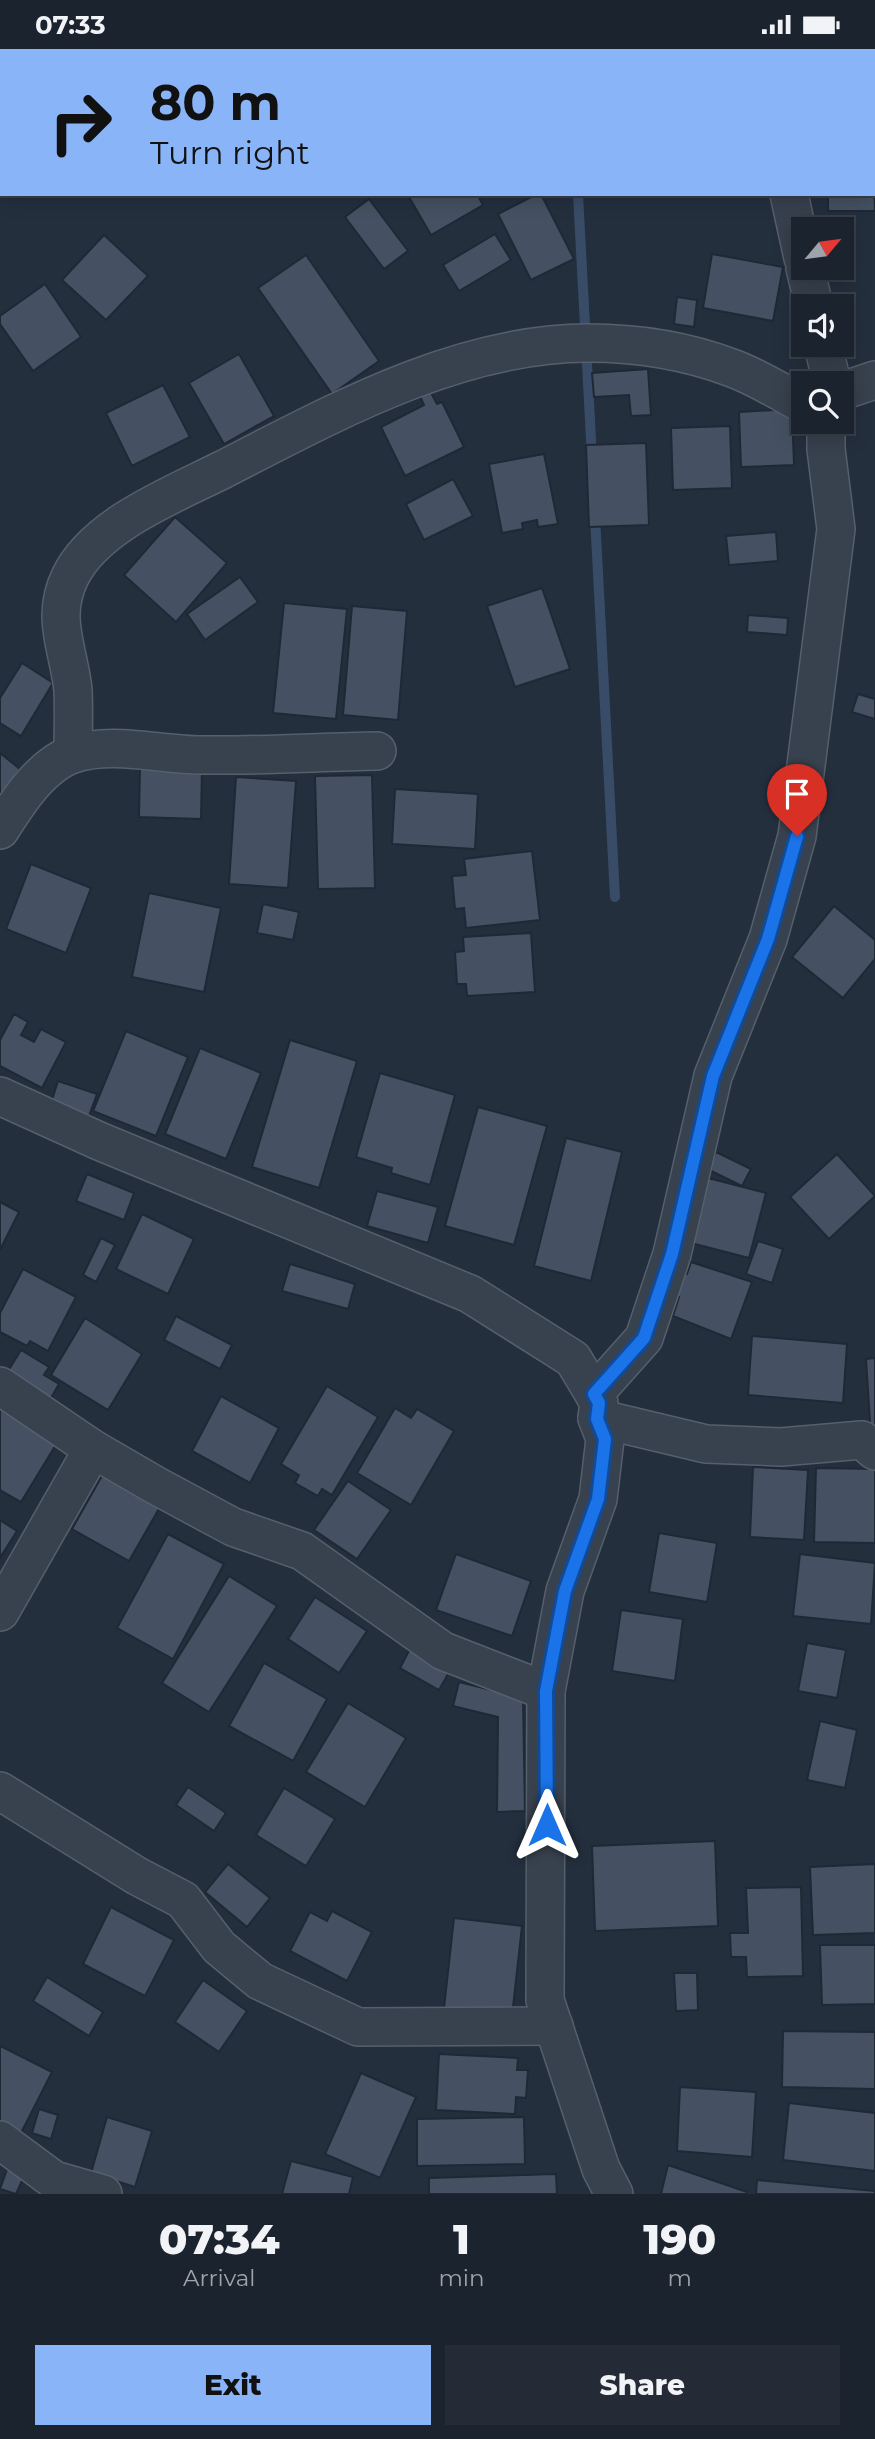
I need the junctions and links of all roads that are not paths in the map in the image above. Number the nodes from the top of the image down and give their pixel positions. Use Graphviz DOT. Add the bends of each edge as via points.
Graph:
graph roads {
  1 [pos="789,196"];
  2 [pos="794,217"];
  3 [pos="875,380"];
  4 [pos="854,387"];
  5 [pos="791,398"];
  6 [pos="826,434"];
  7 [pos="377,751"];
  8 [pos="73,754"];
  9 [pos="0,830"];
  10 [pos="0,1096"];
  11 [pos="0,1386"];
  12 [pos="596,1406"];
  13 [pos="93,1449"];
  14 [pos="875,1451"];
  15 [pos="0,1612"];
  16 [pos="546,1691"];
  17 [pos="0,1791"];
  18 [pos="554,2026"];
  19 [pos="0,2140"];
  20 [pos="103,2194"];
  21 [pos="614,2194"];
  1 -- 2 [label="street"];
  3 -- 4 [label="street"];
  5 -- 8 [label="street" via="733,368 644,345 586,342 516,349 359,400 146,508 83,552 68,580 59,622 73,688"];
  6 -- 12 [label="street" via="836,529 797,836 768,939 713,1076 672,1254 644,1338"];
  7 -- 8 [label="street" via="200,755 111,750"];
  8 -- 9 [label="street" via="50,767"];
  10 -- 12 [label="street" via="99,1142 470,1294 573,1359"];
  11 -- 13 [label="street"];
  12 -- 14 [label="street" via="706,1444 781,1447 862,1440"];
  12 -- 16 [label="street" via="605,1439 598,1499 565,1591"];
  13 -- 15 [label="street"];
  13 -- 16 [label="street" via="233,1527 302,1551 443,1651"];
  16 -- 18 [label="street" via="545,2000"];
  17 -- 18 [label="street" via="183,1900 219,1947 252,1976 358,2027"];
  18 -- 21 [label="street" via="601,2169"];
  19 -- 20 [label="street" via="54,2180"];
}
